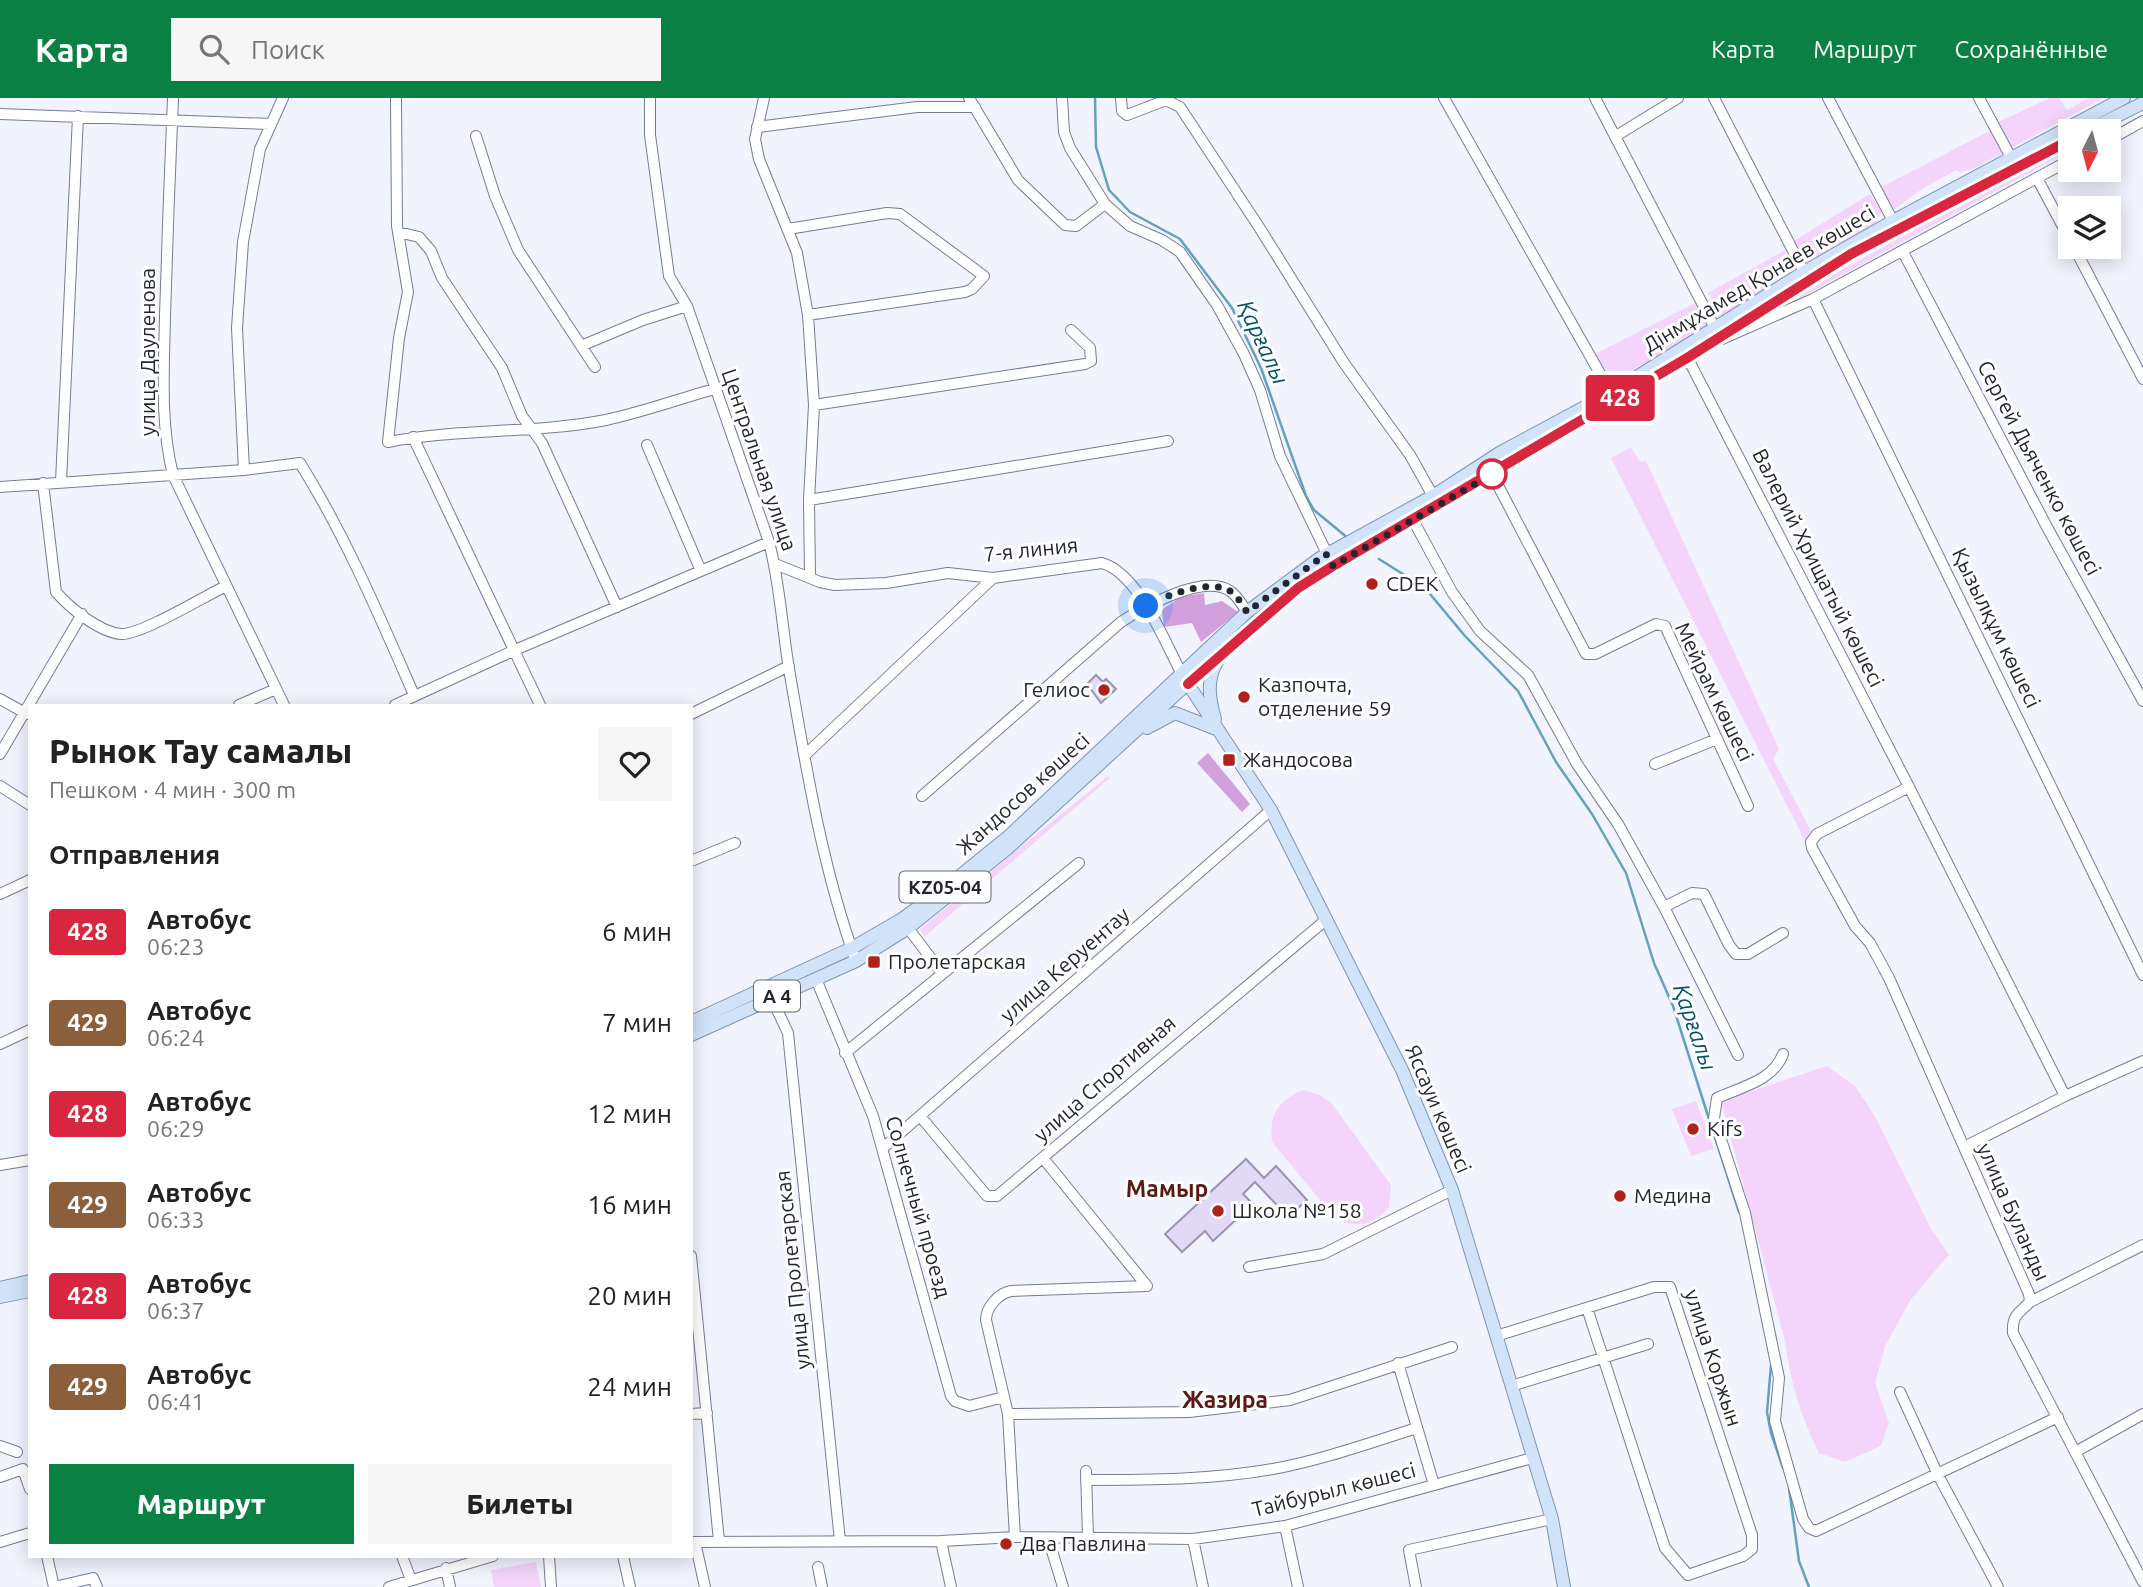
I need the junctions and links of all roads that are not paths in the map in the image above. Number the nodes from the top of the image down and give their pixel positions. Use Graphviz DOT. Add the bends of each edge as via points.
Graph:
graph roads {
  1 [pos="173,98"];
  2 [pos="283,98"];
  3 [pos="396,98"];
  4 [pos="650,98"];
  5 [pos="764,98"];
  6 [pos="1062,98"];
  7 [pos="1121,98"];
  8 [pos="1444,98"];
  9 [pos="1595,98"];
  10 [pos="1678,98"];
  11 [pos="1714,98"];
  12 [pos="1828,98"];
  13 [pos="1979,98"];
  14 [pos="2124,98"];
  15 [pos="972,102"];
  16 [pos="2143,103"];
  17 [pos="0,114"];
  18 [pos="78,116"];
  19 [pos="2111,119"];
  20 [pos="172,120"];
  21 [pos="2143,121"];
  22 [pos="271,124"];
  23 [pos="757,127"];
  24 [pos="2121,133"];
  25 [pos="476,136"];
  26 [pos="1616,136"];
  27 [pos="2058,145"];
  28 [pos="2015,163"];
  29 [pos="2058,167"];
  30 [pos="2037,178"];
  31 [pos="1105,204"];
  32 [pos="2058,217"];
  33 [pos="1893,221"];
  34 [pos="788,229"];
  35 [pos="398,232"];
  36 [pos="1903,251"];
  37 [pos="2080,259"];
  38 [pos="1804,272"];
  39 [pos="1813,299"];
  40 [pos="687,306"];
  41 [pos="808,315"];
  42 [pos="1715,328"];
  43 [pos="1071,330"];
  44 [pos="581,346"];
  45 [pos="1704,347"];
  46 [pos="1690,362"];
  47 [pos="595,367"];
  48 [pos="2143,379"];
  49 [pos="715,389"];
  50 [pos="1611,393"];
  51 [pos="814,405"];
  52 [pos="531,429"];
  53 [pos="413,437"];
  54 [pos="1168,441"];
  55 [pos="647,445"];
  56 [pos="244,470"];
  57 [pos="1492,474"];
  58 [pos="173,475"];
  59 [pos="61,482"];
  60 [pos="43,483"];
  61 [pos="0,487"];
  62 [pos="1433,496"];
  63 [pos="809,500"];
  64 [pos="1413,520"];
  65 [pos="769,542"];
  66 [pos="1346,550"];
  67 [pos="1330,560"];
  68 [pos="775,564"];
  69 [pos="701,571"];
  70 [pos="810,577"];
  71 [pos="993,578"];
  72 [pos="226,586"];
  73 [pos="1146,606"];
  74 [pos="617,607"];
  75 [pos="1247,612"];
  76 [pos="82,614"];
  77 [pos="1236,639"];
  78 [pos="515,650"];
  79 [pos="789,666"];
  80 [pos="1185,679"];
  81 [pos="276,689"];
  82 [pos="414,695"];
  83 [pos="0,699"];
  84 [pos="2143,701"];
  85 [pos="32,704"];
  86 [pos="241,704"];
  87 [pos="284,704"];
  88 [pos="397,704"];
  89 [pos="540,704"];
  90 [pos="693,713"];
  91 [pos="27,714"];
  92 [pos="1218,730"];
  93 [pos="1128,739"];
  94 [pos="1717,739"];
  95 [pos="0,754"];
  96 [pos="805,755"];
  97 [pos="1655,764"];
  98 [pos="0,786"];
  99 [pos="1909,787"];
  100 [pos="922,796"];
  101 [pos="28,803"];
  102 [pos="1748,806"];
  103 [pos="1272,810"];
  104 [pos="735,843"];
  105 [pos="693,861"];
  106 [pos="1079,863"];
  107 [pos="28,881"];
  108 [pos="0,894"];
  109 [pos="1664,907"];
  110 [pos="1327,919"];
  111 [pos="908,928"];
  112 [pos="1783,933"];
  113 [pos="854,955"];
  114 [pos="942,973"];
  115 [pos="2143,975"];
  116 [pos="816,979"];
  117 [pos="772,999"];
  118 [pos="693,1026"];
  119 [pos="28,1031"];
  120 [pos="0,1044"];
  121 [pos="845,1053"];
  122 [pos="1783,1054"];
  123 [pos="1738,1055"];
  124 [pos="2143,1061"];
  125 [pos="2064,1096"];
  126 [pos="920,1116"];
  127 [pos="1964,1147"];
  128 [pos="883,1148"];
  129 [pos="1043,1158"];
  130 [pos="28,1160"];
  131 [pos="0,1165"];
  132 [pos="1452,1190"];
  133 [pos="2143,1245"];
  134 [pos="1249,1267"];
  135 [pos="693,1277"];
  136 [pos="28,1281"];
  137 [pos="0,1287"];
  138 [pos="28,1291"];
  139 [pos="0,1297"];
  140 [pos="2029,1302"];
  141 [pos="1587,1308"];
  142 [pos="1496,1336"];
  143 [pos="1648,1344"];
  144 [pos="1452,1347"];
  145 [pos="1604,1357"];
  146 [pos="1398,1363"];
  147 [pos="1511,1386"];
  148 [pos="1899,1392"];
  149 [pos="1004,1397"];
  150 [pos="706,1413"];
  151 [pos="693,1414"];
  152 [pos="1008,1414"];
  153 [pos="2143,1414"];
  154 [pos="2058,1417"];
  155 [pos="1417,1428"];
  156 [pos="0,1447"];
  157 [pos="2077,1451"];
  158 [pos="17,1452"];
  159 [pos="1532,1458"];
  160 [pos="1938,1475"];
  161 [pos="0,1476"];
  162 [pos="28,1483"];
  163 [pos="1434,1485"];
  164 [pos="1552,1519"];
  165 [pos="1284,1526"];
  166 [pos="28,1534"];
  167 [pos="1015,1537"];
  168 [pos="1048,1538"];
  169 [pos="1088,1538"];
  170 [pos="1193,1539"];
  171 [pos="0,1541"];
  172 [pos="719,1541"];
  173 [pos="840,1541"];
  174 [pos="941,1541"];
  175 [pos="693,1542"];
  176 [pos="47,1558"];
  177 [pos="403,1558"];
  178 [pos="485,1558"];
  179 [pos="549,1558"];
  180 [pos="622,1558"];
  181 [pos="818,1567"];
  182 [pos="446,1568"];
  183 [pos="1688,1575"];
  184 [pos="411,1580"];
  185 [pos="2143,1582"];
  186 [pos="1993,1586"];
  187 [pos="97,1587"];
  188 [pos="389,1587"];
  189 [pos="450,1587"];
  190 [pos="551,1587"];
  191 [pos="629,1587"];
  192 [pos="705,1587"];
  193 [pos="822,1587"];
  194 [pos="951,1587"];
  195 [pos="1063,1587"];
  196 [pos="1203,1587"];
  197 [pos="1298,1587"];
  198 [pos="1416,1587"];
  199 [pos="1564,1587"];
  200 [pos="1692,1587"];
  1 -- 20 [label="street, улица Дауленова"];
  2 -- 22 [label="street"];
  3 -- 35 [label="street"];
  4 -- 40 [label="street, Центральная улица" via="650,135 669,276"];
  5 -- 23 [label="street"];
  6 -- 31 [label="street" via="1070,148"];
  7 -- 62 [label="street" via="1127,115 1166,100 1180,107"];
  8 -- 50 [label="street"];
  9 -- 26 [label="street"];
  10 -- 26 [label="street"];
  11 -- 38 [label="street"];
  12 -- 33 [label="street"];
  13 -- 28 [label="street"];
  14 -- 28 [label="main road, Дінмұхамед Қонаев көшесі / KZ05-04"];
  15 -- 23 [label="street"];
  15 -- 31 [label="street" via="1018,180 1065,225 1076,226"];
  16 -- 19 [label="main road"];
  17 -- 18 [label="street"];
  18 -- 20 [label="street"];
  18 -- 59 [label="street"];
  20 -- 22 [label="street"];
  20 -- 58 [label="street, улица Дауленова" via="164,416"];
  21 -- 24 [label="street"];
  22 -- 56 [label="street" via="260,149 243,242 237,328"];
  23 -- 34 [label="street" via="758,159"];
  25 -- 44 [label="street" via="518,250"];
  26 -- 42 [label="street"];
  27 -- 28 [label="main road, Дінмұхамед Қонаев көшесі / KZ05-04"];
  28 -- 33 [label="main road, Дінмұхамед Қонаев көшесі / KZ05-04"];
  28 -- 45 [label="main road, Дінмұхамед Қонаев көшесі / KZ05-04" via="1851,254"];
  29 -- 30 [label="street"];
  30 -- 32 [label="street"];
  30 -- 36 [label="street"];
  31 -- 67 [label="street" via="1130,226 1180,252 1217,305 1244,354 1280,456"];
  33 -- 38 [label="main road, Дінмұхамед Қонаев көшесі / KZ05-04"];
  34 -- 41 [label="street"];
  34 -- 41 [label="street" via="900,214 984,275 965,292"];
  35 -- 52 [label="street" via="419,237 431,251 443,278 502,368"];
  35 -- 53 [label="street" via="408,292 388,442"];
  36 -- 39 [label="street"];
  36 -- 84 [label="street, Сергей Дьяченко көшесі"];
  37 -- 48 [label="street"];
  38 -- 42 [label="main road, Дінмұхамед Қонаев көшесі / KZ05-04"];
  39 -- 45 [label="street"];
  39 -- 115 [label="street, Қызылқұм көшесі"];
  40 -- 44 [label="street"];
  40 -- 49 [label="street, Центральная улица"];
  41 -- 51 [label="street"];
  42 -- 50 [label="main road, Дінмұхамед Қонаев көшесі / KZ05-04"];
  43 -- 51 [label="street" via="1090,348 1091,360 1085,365"];
  44 -- 47 [label="street"];
  45 -- 46 [label="main road, Дінмұхамед Қонаев көшесі / KZ05-04"];
  46 -- 57 [label="main road, Дінмұхамед Қонаев көшесі / KZ05-04"];
  46 -- 99 [label="street, Валерий Хрищатый көшесі"];
  49 -- 52 [label="street" via="607,419"];
  49 -- 65 [label="street, Центральная улица"];
  50 -- 62 [label="main road, Дінмұхамед Қонаев көшесі / KZ05-04" via="1500,452"];
  51 -- 63 [label="street"];
  52 -- 53 [label="street"];
  52 -- 74 [label="street" via="542,443"];
  53 -- 78 [label="street"];
  54 -- 63 [label="street"];
  55 -- 69 [label="street"];
  56 -- 58 [label="street"];
  56 -- 82 [label="street" via="300,463 360,569"];
  57 -- 64 [label="main road, Дінмұхамед Қонаев көшесі / KZ05-04"];
  57 -- 94 [label="street, Мейрам көшесі" via="1586,654 1595,654 1656,624 1665,626"];
  58 -- 59 [label="street"];
  58 -- 72 [label="street, улица Дауленова"];
  59 -- 60 [label="street"];
  60 -- 61 [label="street"];
  60 -- 76 [label="street" via="53,583 61,598"];
  62 -- 66 [label="main road, Дінмұхамед Қонаев көшесі / KZ05-04" via="1356,537"];
  63 -- 70 [label="street"];
  64 -- 66 [label="main road, Дінмұхамед Қонаев көшесі / KZ05-04" via="1367,545"];
  64 -- 109 [label="street" via="1452,592 1480,631 1528,676"];
  65 -- 68 [label="street, Центральная улица"];
  65 -- 69 [label="street"];
  66 -- 67 [label="main road, Дінмұхамед Қонаев көшесі / KZ05-04"];
  67 -- 75 [label="main road, Дінмұхамед Қонаев көшесі / KZ05-04"];
  67 -- 77 [label="main road, Дінмұхамед Қонаев көшесі / KZ05-04"];
  68 -- 70 [label="street, 7-я линия"];
  68 -- 79 [label="street, Центральная улица"];
  69 -- 74 [label="street"];
  70 -- 71 [label="street, 7-я линия" via="835,585 948,573"];
  71 -- 73 [label="street, 7-я линия" via="1102,563 1115,566"];
  71 -- 96 [label="street"];
  72 -- 76 [label="street" via="138,631 121,634"];
  72 -- 81 [label="street, улица Дауленова"];
  73 -- 75 [label="street" via="1185,590 1216,587 1228,589"];
  73 -- 80 [label="street, 7-я линия"];
  73 -- 100 [label="street" via="1121,622"];
  74 -- 78 [label="street"];
  75 -- 80 [label="main road, Дінмұхамед Қонаев көшесі / KZ05-04"];
  76 -- 85 [label="street"];
  77 -- 80 [label="main road, Дінмұхамед Қонаев көшесі / KZ05-04"];
  77 -- 92 [label="main road" via="1211,669 1210,702"];
  78 -- 82 [label="street"];
  78 -- 89 [label="street"];
  79 -- 90 [label="street"];
  79 -- 96 [label="street, Центральная улица"];
  80 -- 92 [label="main road, Яссауи көшесі"];
  80 -- 93 [label="main road, KZ05-04" via="1172,698"];
  80 -- 113 [label="main road, Жандосов көшесі / KZ05-04" via="1008,836"];
  81 -- 86 [label="street"];
  81 -- 87 [label="street, улица Дауленова"];
  82 -- 88 [label="street"];
  83 -- 91 [label="street"];
  91 -- 95 [label="street"];
  92 -- 93 [label="main road" via="1175,712"];
  92 -- 103 [label="main road, Яссауи көшесі"];
  93 -- 111 [label="main road, Жандосов көшесі / KZ05-04" via="1008,848"];
  94 -- 97 [label="street"];
  94 -- 102 [label="street, Мейрам көшесі"];
  96 -- 113 [label="street, Центральная улица" via="831,880"];
  98 -- 101 [label="street"];
  99 -- 125 [label="street, Валерий Хрищатый көшесі"];
  99 -- 127 [label="street, улица Буланды" via="1811,842 1855,926 1880,961"];
  103 -- 110 [label="main road, Яссауи көшесі"];
  103 -- 126 [label="street, улица Керуентау"];
  104 -- 105 [label="street"];
  106 -- 114 [label="street"];
  107 -- 108 [label="street"];
  109 -- 112 [label="street" via="1692,893 1704,894 1736,954 1748,954"];
  109 -- 123 [label="street"];
  110 -- 129 [label="street, улица Спортивная"];
  110 -- 132 [label="main road, Яссауи көшесі" via="1402,1070"];
  111 -- 113 [label="main road, Жандосов көшесі / А 4"];
  111 -- 114 [label="street"];
  113 -- 116 [label="main road, Жандосов көшесі / А 4"];
  113 -- 118 [label="main road, Жандосов көшесі / KZ05-04"];
  114 -- 121 [label="street"];
  116 -- 117 [label="main road, Жандосов көшесі / А 4"];
  116 -- 121 [label="street, Солнечный проезд"];
  117 -- 118 [label="main road, Жандосов көшесі / А 4"];
  117 -- 173 [label="street, улица Пролетарская" via="788,1033"];
  119 -- 120 [label="street"];
  121 -- 128 [label="street, Солнечный проезд"];
  122 -- 160 [label="street" via="1770,1075 1717,1098 1714,1118 1745,1213 1779,1378 1775,1421 1803,1520 1816,1531"];
  124 -- 125 [label="street"];
  125 -- 127 [label="street"];
  126 -- 128 [label="street, улица Керуентау"];
  126 -- 129 [label="street, улица Спортивная" via="992,1198"];
  127 -- 140 [label="street, улица Буланды"];
  128 -- 149 [label="street, Солнечный проезд" via="951,1396 969,1406"];
  129 -- 149 [label="street" via="1147,1286 1011,1291 1000,1296 986,1315"];
  130 -- 131 [label="street"];
  132 -- 134 [label="street" via="1323,1255"];
  132 -- 142 [label="main road, Яссауи көшесі"];
  133 -- 140 [label="street"];
  135 -- 150 [label="street"];
  136 -- 137 [label="main road"];
  138 -- 139 [label="main road"];
  140 -- 154 [label="street, улица Буланды" via="2012,1321 2013,1333"];
  141 -- 142 [label="street, улица Коржын"];
  141 -- 145 [label="street"];
  141 -- 183 [label="street, улица Коржын" via="1654,1287 1670,1287 1752,1535 1752,1549 1743,1556"];
  142 -- 147 [label="main road, Яссауи көшесі"];
  143 -- 145 [label="street"];
  144 -- 146 [label="street"];
  145 -- 147 [label="street"];
  145 -- 183 [label="street" via="1665,1548"];
  146 -- 152 [label="street" via="1290,1400 1189,1412"];
  146 -- 155 [label="street"];
  147 -- 159 [label="main road, Яссауи көшесі"];
  148 -- 160 [label="street"];
  149 -- 152 [label="street"];
  150 -- 151 [label="street"];
  150 -- 172 [label="street"];
  152 -- 167 [label="street"];
  153 -- 157 [label="street"];
  154 -- 157 [label="street, улица Буланды"];
  154 -- 160 [label="street"];
  155 -- 163 [label="street"];
  155 -- 169 [label="street" via="1254,1472 1193,1479 1086,1476"];
  156 -- 158 [label="street"];
  157 -- 185 [label="street, улица Буланды"];
  159 -- 163 [label="street, Тайбурыл көшесі"];
  159 -- 164 [label="main road, Яссауи көшесі"];
  160 -- 186 [label="street"];
  161 -- 162 [label="street" via="23,1469"];
  163 -- 165 [label="street, Тайбурыл көшесі"];
  164 -- 198 [label="street" via="1409,1550"];
  164 -- 199 [label="main road, Яссауи көшесі"];
  165 -- 170 [label="street, Тайбурыл көшесі"];
  165 -- 197 [label="street"];
  166 -- 171 [label="street"];
  167 -- 168 [label="street, Тайбурыл көшесі"];
  167 -- 174 [label="street, Тайбурыл көшесі"];
  168 -- 169 [label="street, Тайбурыл көшесі"];
  168 -- 195 [label="street"];
  169 -- 170 [label="street, Тайбурыл көшесі"];
  170 -- 196 [label="street"];
  172 -- 173 [label="street, Тайбурыл көшесі"];
  172 -- 175 [label="street, Тайбурыл көшесі"];
  173 -- 174 [label="street, Тайбурыл көшесі"];
  174 -- 194 [label="street"];
  175 -- 192 [label="street"];
  176 -- 187 [label="street" via="54,1587 93,1578"];
  177 -- 184 [label="street"];
  178 -- 182 [label="street"];
  179 -- 190 [label="street"];
  180 -- 191 [label="street"];
  181 -- 193 [label="street"];
  182 -- 184 [label="street"];
  182 -- 189 [label="street"];
  183 -- 200 [label="street"];
  184 -- 188 [label="street"];
}
